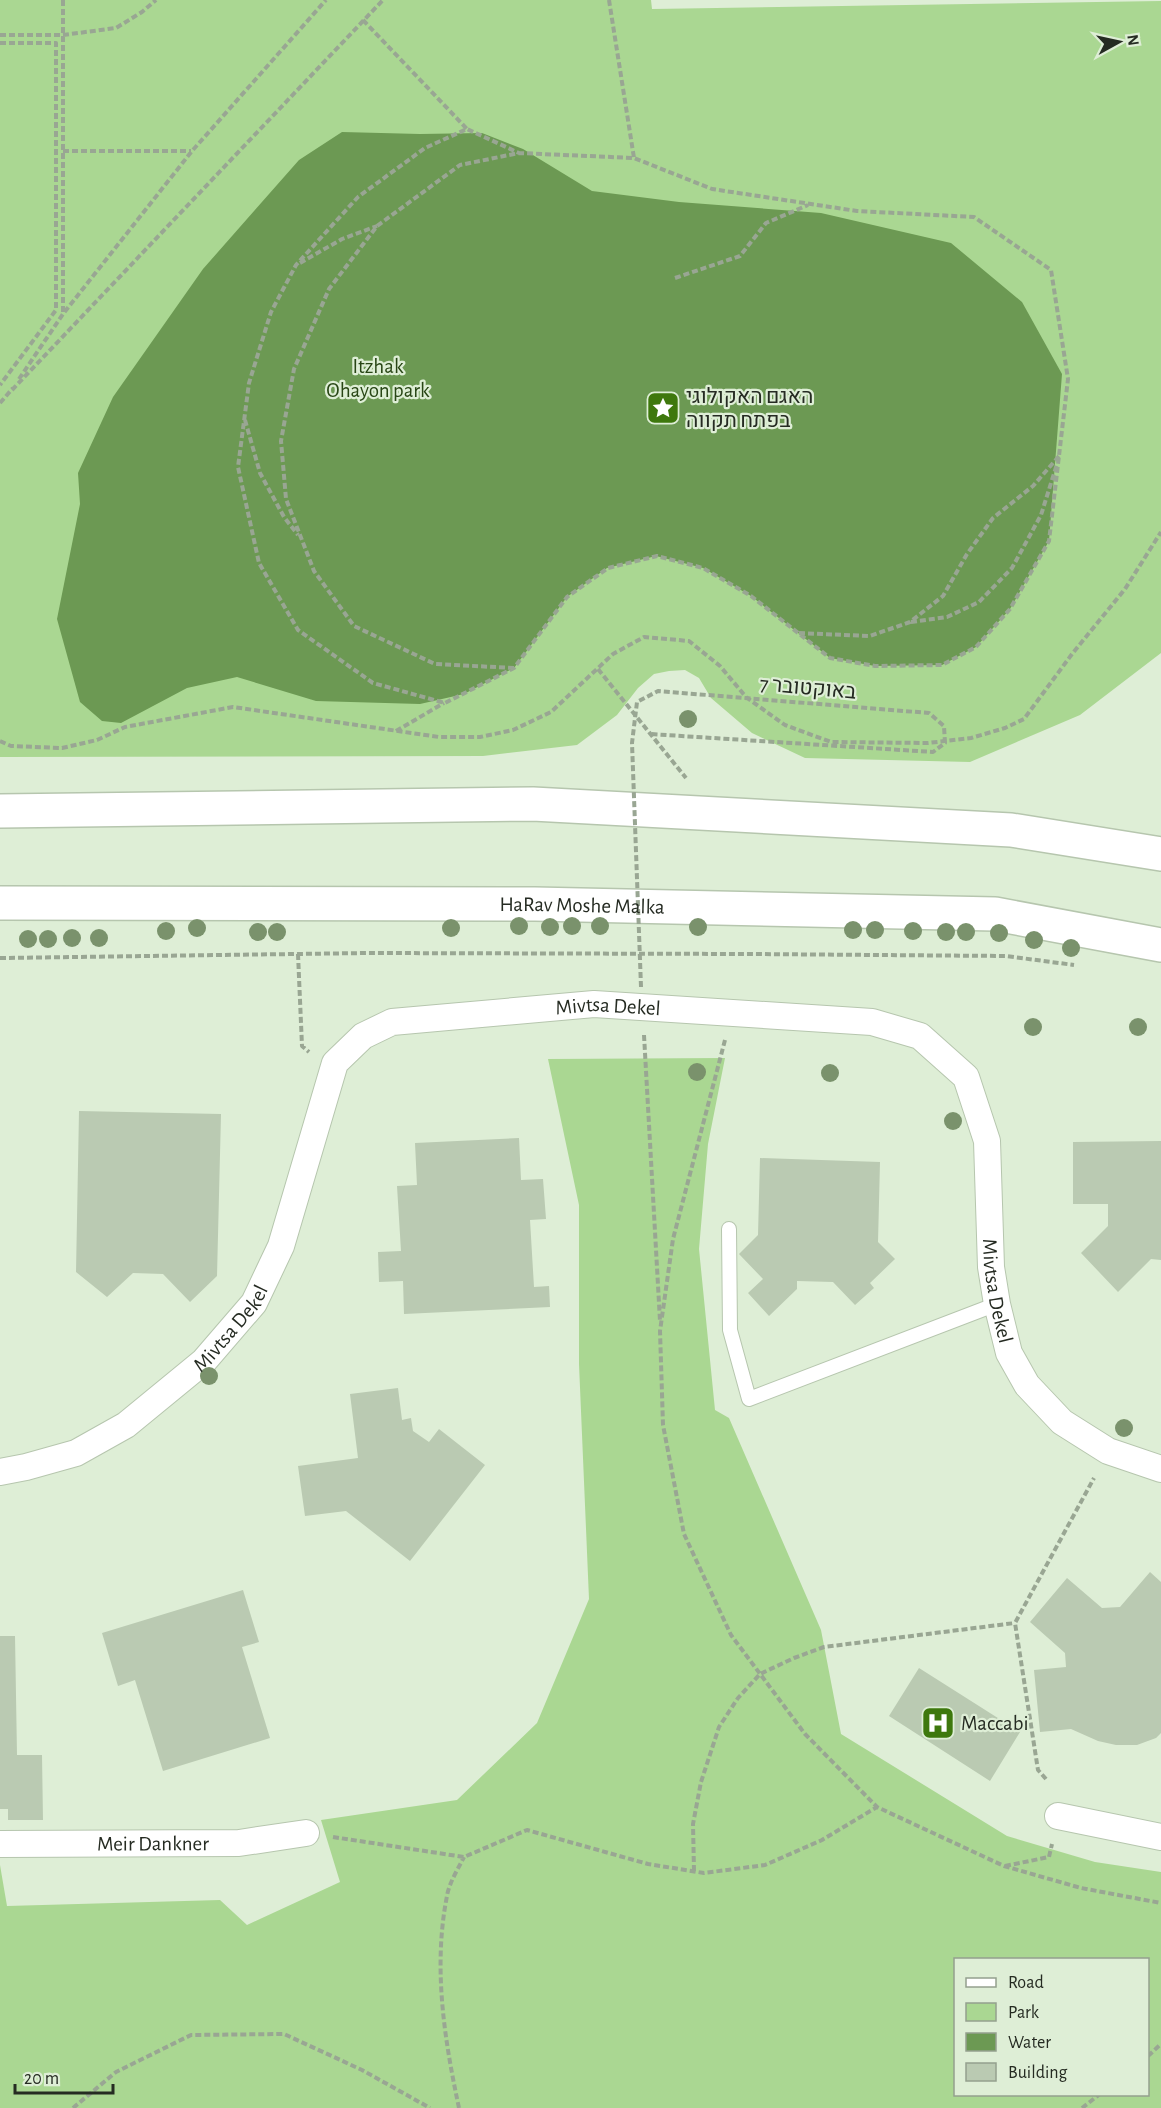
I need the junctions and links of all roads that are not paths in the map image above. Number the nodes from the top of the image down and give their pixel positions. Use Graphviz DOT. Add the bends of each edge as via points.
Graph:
graph roads {
  1 [pos="0,811"];
  2 [pos="1161,854"];
  3 [pos="0,903"];
  4 [pos="1161,945"];
  5 [pos="729,1229"];
  6 [pos="997,1305"];
  7 [pos="1161,1469"];
  8 [pos="0,1472"];
  9 [pos="1058,1816"];
  10 [pos="306,1833"];
  11 [pos="1161,1837"];
  12 [pos="0,1844"];
  1 -- 2 [label="street" via="534,804 1011,830"];
  3 -- 4 [label="street, HaRav Moshe Malka" via="524,903 995,914"];
  5 -- 6 [label="lane" via="730,1330 749,1399"];
  6 -- 7 [label="street, Mivtsa Dekel" via="1009,1353 1027,1385 1062,1422 1108,1451"];
  6 -- 8 [label="street, Mivtsa Dekel" via="991,1267 987,1141 966,1077 920,1036 872,1023 732,1013 642,997 392,1022 363,1036 335,1063 281,1246 254,1303 204,1361 126,1425 76,1453"];
  9 -- 11 [label="street"];
  10 -- 12 [label="street, Meir Dankner" via="238,1843"];
}
